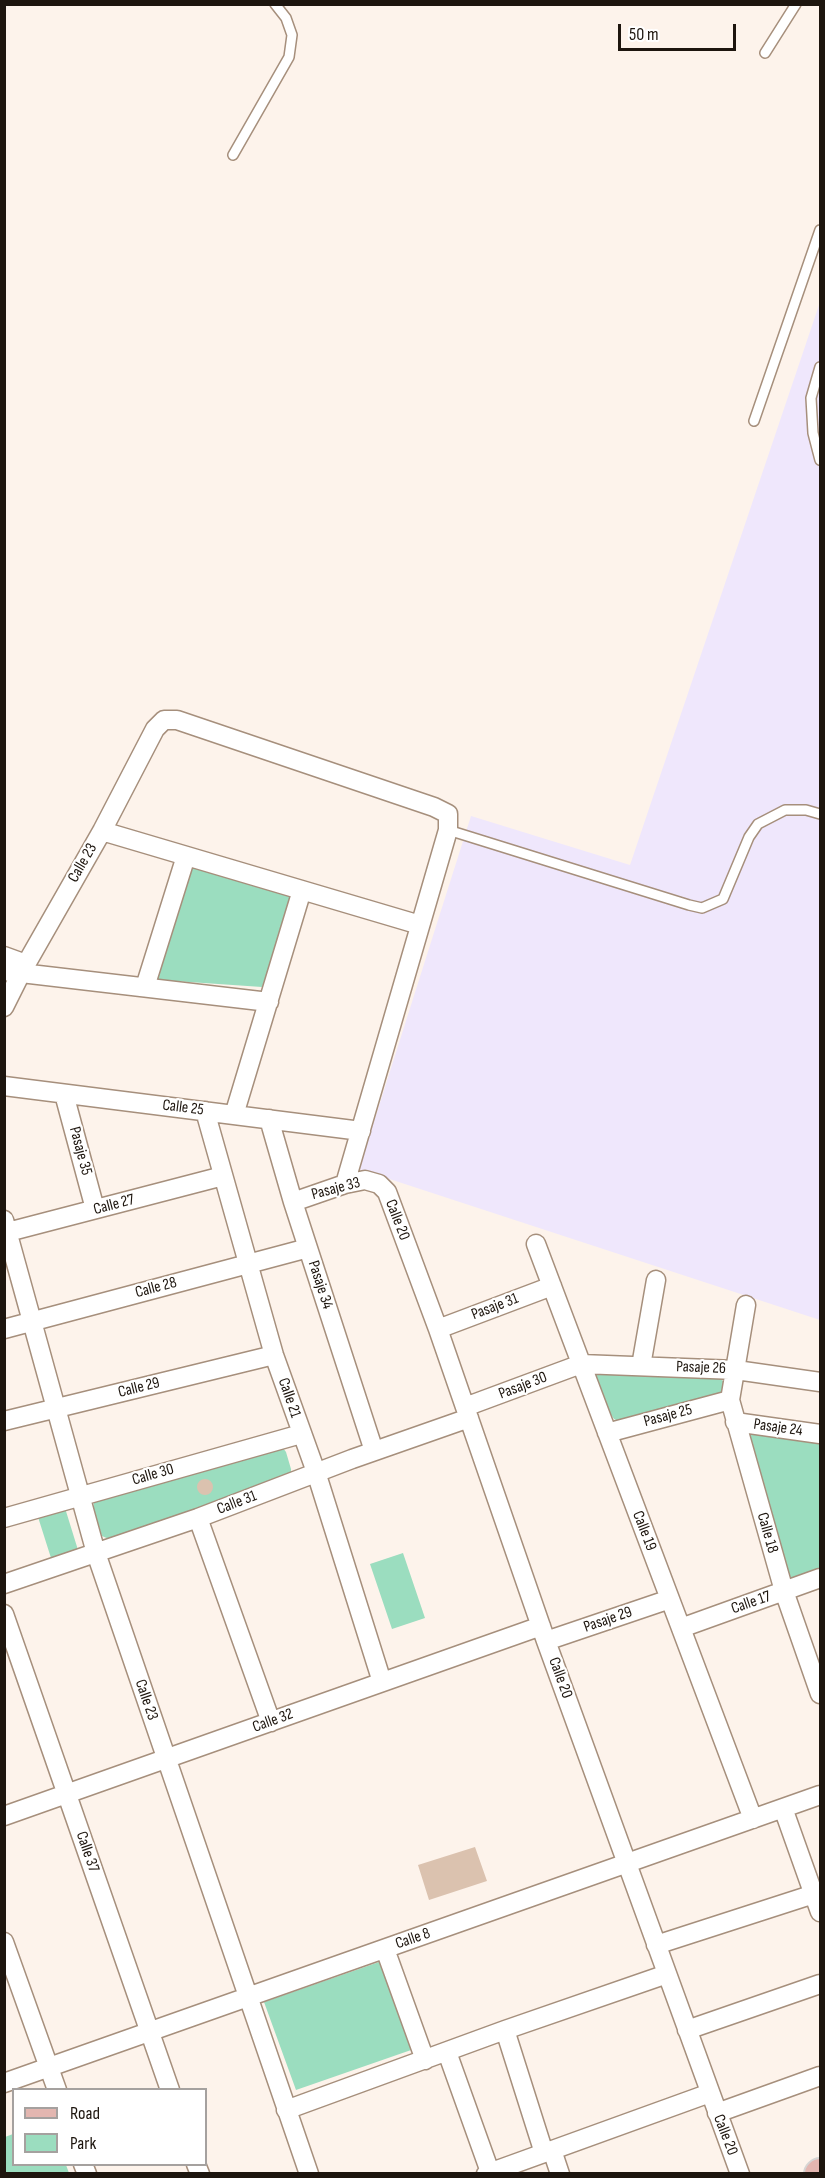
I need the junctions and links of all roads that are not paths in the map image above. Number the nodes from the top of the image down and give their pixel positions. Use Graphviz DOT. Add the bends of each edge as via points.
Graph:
graph roads {
  1 [pos="275,4"];
  2 [pos="796,4"];
  3 [pos="765,53"];
  4 [pos="233,155"];
  5 [pos="820,230"];
  6 [pos="820,367"];
  7 [pos="754,421"];
  8 [pos="820,460"];
  9 [pos="820,814"];
  10 [pos="448,830"];
  11 [pos="102,831"];
  12 [pos="186,855"];
  13 [pos="302,890"];
  14 [pos="420,925"];
  15 [pos="4,957"];
  16 [pos="17,969"];
  17 [pos="144,987"];
  18 [pos="269,1002"];
  19 [pos="4,1007"];
  20 [pos="4,1086"];
  21 [pos="64,1094"];
  22 [pos="205,1111"];
  23 [pos="234,1115"];
  24 [pos="268,1119"];
  25 [pos="361,1131"];
  26 [pos="223,1176"];
  27 [pos="345,1184"];
  28 [pos="379,1184"];
  29 [pos="293,1202"];
  30 [pos="95,1209"];
  31 [pos="6,1228"];
  32 [pos="536,1244"];
  33 [pos="308,1248"];
  34 [pos="248,1264"];
  35 [pos="656,1280"];
  36 [pos="552,1286"];
  37 [pos="746,1305"];
  38 [pos="32,1321"];
  39 [pos="4,1329"];
  40 [pos="438,1329"];
  41 [pos="274,1355"];
  42 [pos="581,1364"];
  43 [pos="641,1366"];
  44 [pos="736,1370"];
  45 [pos="820,1382"];
  46 [pos="730,1400"];
  47 [pos="55,1409"];
  48 [pos="467,1413"];
  49 [pos="4,1422"];
  50 [pos="735,1422"];
  51 [pos="607,1433"];
  52 [pos="301,1434"];
  53 [pos="820,1434"];
  54 [pos="375,1451"];
  55 [pos="316,1472"];
  56 [pos="78,1496"];
  57 [pos="4,1518"];
  58 [pos="198,1518"];
  59 [pos="96,1553"];
  60 [pos="820,1578"];
  61 [pos="4,1584"];
  62 [pos="784,1591"];
  63 [pos="670,1599"];
  64 [pos="4,1614"];
  65 [pos="681,1628"];
  66 [pos="543,1633"];
  67 [pos="382,1682"];
  68 [pos="820,1688"];
  69 [pos="271,1722"];
  70 [pos="166,1759"];
  71 [pos="67,1794"];
  72 [pos="820,1795"];
  73 [pos="783,1808"];
  74 [pos="4,1816"];
  75 [pos="753,1819"];
  76 [pos="627,1863"];
  77 [pos="814,1894"];
  78 [pos="820,1912"];
  79 [pos="4,1942"];
  80 [pos="656,1945"];
  81 [pos="385,1949"];
  82 [pos="667,1974"];
  83 [pos="820,1984"];
  84 [pos="248,1997"];
  85 [pos="505,2030"];
  86 [pos="687,2030"];
  87 [pos="150,2032"];
  88 [pos="447,2052"];
  89 [pos="425,2060"];
  90 [pos="49,2067"];
  91 [pos="820,2076"];
  92 [pos="4,2083"];
  93 [pos="56,2088"];
  94 [pos="169,2088"];
  95 [pos="710,2093"];
  96 [pos="286,2109"];
  97 [pos="717,2113"];
  98 [pos="548,2151"];
  99 [pos="488,2173"];
  100 [pos="309,2174"];
  101 [pos="560,2174"];
  102 [pos="740,2174"];
  1 -- 4 [label="lane" via="292,35 289,57"];
  2 -- 3 [label="lane"];
  5 -- 7 [label="lane"];
  6 -- 8 [label="lane" via="811,398 813,433"];
  9 -- 10 [label="lane" via="785,810 758,824 723,899 702,908"];
  10 -- 11 [label="street, Calle 23" via="448,814 434,807 177,720 164,720 155,729"];
  10 -- 14 [label="street"];
  11 -- 12 [label="street"];
  11 -- 16 [label="street, Calle 23"];
  12 -- 13 [label="street"];
  12 -- 17 [label="street"];
  13 -- 14 [label="street"];
  13 -- 18 [label="street"];
  14 -- 25 [label="street"];
  15 -- 16 [label="street"];
  16 -- 17 [label="street"];
  16 -- 19 [label="street, Calle 23"];
  17 -- 18 [label="street"];
  18 -- 23 [label="street"];
  20 -- 21 [label="street, Calle 25"];
  21 -- 22 [label="street, Calle 25"];
  21 -- 30 [label="street, Pasaje 35"];
  22 -- 23 [label="street, Calle 25"];
  22 -- 26 [label="street, Calle 21"];
  23 -- 24 [label="street, Calle 25"];
  24 -- 25 [label="street, Calle 25"];
  24 -- 29 [label="street, Pasaje 34"];
  25 -- 27 [label="street"];
  26 -- 30 [label="street, Calle 27"];
  26 -- 34 [label="street, Calle 21"];
  27 -- 28 [label="street, Pasaje 33" via="365,1180"];
  27 -- 29 [label="street, Pasaje 33"];
  28 -- 40 [label="street, Calle 20" via="387,1192"];
  29 -- 33 [label="street, Pasaje 34"];
  30 -- 31 [label="street, Calle 27"];
  31 -- 38 [label="street, Calle 23"];
  32 -- 36 [label="street, Calle 19"];
  33 -- 34 [label="street, Calle 28"];
  33 -- 54 [label="street, Pasaje 34"];
  34 -- 38 [label="street, Calle 28"];
  34 -- 41 [label="street, Calle 21"];
  35 -- 43 [label="street"];
  36 -- 40 [label="street, Pasaje 31"];
  36 -- 42 [label="street, Calle 19"];
  37 -- 44 [label="street, Calle 18"];
  38 -- 39 [label="street, Calle 28"];
  38 -- 47 [label="street, Calle 23"];
  40 -- 48 [label="street, Calle 20"];
  41 -- 47 [label="street, Calle 29"];
  41 -- 52 [label="street, Calle 21"];
  42 -- 43 [label="street, Pasaje 26"];
  42 -- 48 [label="street, Pasaje 30"];
  42 -- 51 [label="street, Calle 19"];
  43 -- 44 [label="street, Pasaje 26"];
  44 -- 45 [label="street, Pasaje 26"];
  44 -- 46 [label="street, Calle 18"];
  46 -- 50 [label="street, Calle 18"];
  46 -- 51 [label="street, Pasaje 25"];
  47 -- 49 [label="street, Calle 29"];
  47 -- 56 [label="street, Calle 23"];
  48 -- 54 [label="street, Calle 31"];
  48 -- 66 [label="street, Calle 20"];
  50 -- 53 [label="street, Pasaje 24"];
  50 -- 62 [label="street, Calle 18"];
  51 -- 63 [label="street, Calle 19"];
  52 -- 55 [label="street, Calle 21"];
  52 -- 56 [label="street, Calle 30"];
  54 -- 55 [label="street, Calle 31"];
  55 -- 58 [label="street, Calle 31"];
  55 -- 67 [label="street, Calle 21"];
  56 -- 57 [label="street, Calle 30"];
  56 -- 59 [label="street, Calle 23"];
  58 -- 59 [label="street, Calle 31"];
  58 -- 69 [label="street"];
  59 -- 61 [label="street, Calle 31"];
  59 -- 70 [label="street, Calle 23"];
  60 -- 62 [label="street, Calle 17"];
  62 -- 65 [label="street, Calle 17"];
  62 -- 68 [label="street, Calle 18"];
  63 -- 65 [label="street, Calle 19"];
  63 -- 66 [label="street, Pasaje 29"];
  64 -- 71 [label="street, Calle 37"];
  65 -- 75 [label="street, Calle 19"];
  66 -- 67 [label="street, Calle 32"];
  66 -- 76 [label="street, Calle 20"];
  67 -- 69 [label="street, Calle 32"];
  69 -- 70 [label="street, Calle 32"];
  70 -- 71 [label="street, Calle 32"];
  70 -- 84 [label="street, Calle 23"];
  71 -- 74 [label="street, Calle 32"];
  71 -- 87 [label="street, Calle 37"];
  72 -- 73 [label="street, Calle 8"];
  73 -- 75 [label="street, Calle 8"];
  73 -- 77 [label="street"];
  75 -- 76 [label="street, Calle 8"];
  76 -- 80 [label="street, Calle 20"];
  76 -- 81 [label="street, Calle 8"];
  77 -- 78 [label="street"];
  77 -- 80 [label="street"];
  79 -- 90 [label="street"];
  80 -- 82 [label="street, Calle 20"];
  81 -- 84 [label="street, Calle 8"];
  81 -- 89 [label="street"];
  82 -- 85 [label="street"];
  82 -- 86 [label="street, Calle 20"];
  83 -- 86 [label="street"];
  84 -- 87 [label="street, Calle 8"];
  84 -- 96 [label="street, Calle 23"];
  85 -- 88 [label="street"];
  85 -- 98 [label="street"];
  86 -- 95 [label="street, Calle 20"];
  87 -- 90 [label="street, Calle 8"];
  87 -- 94 [label="street, Calle 37"];
  88 -- 89 [label="street"];
  88 -- 99 [label="street"];
  89 -- 96 [label="street"];
  90 -- 92 [label="street, Calle 8"];
  90 -- 93 [label="street"];
  91 -- 97 [label="street"];
  95 -- 97 [label="street, Calle 20"];
  95 -- 98 [label="street"];
  96 -- 100 [label="street, Calle 23"];
  97 -- 102 [label="street, Calle 20"];
  98 -- 99 [label="street"];
  98 -- 101 [label="street"];
}
